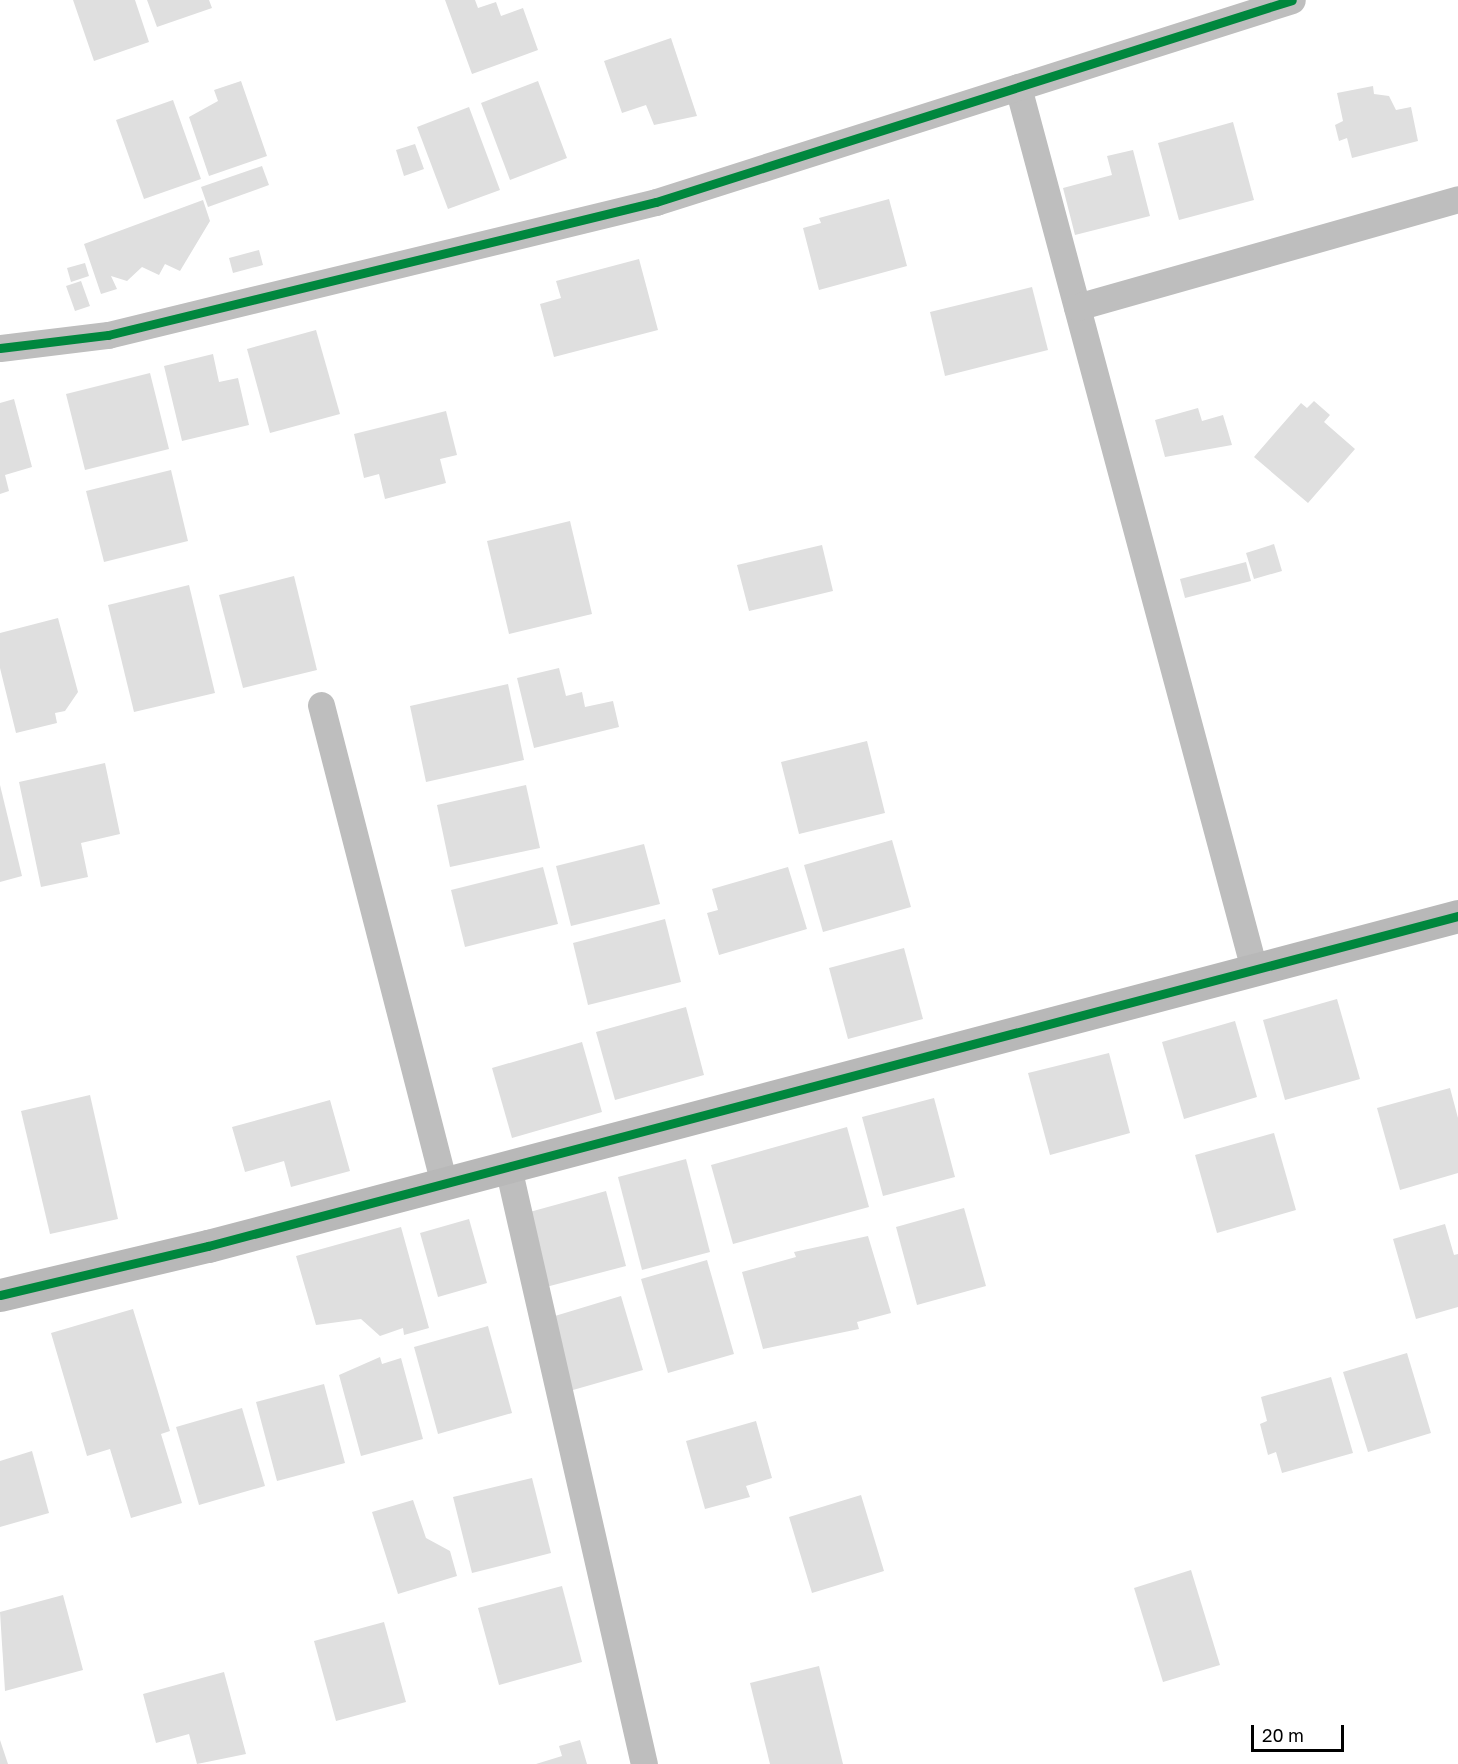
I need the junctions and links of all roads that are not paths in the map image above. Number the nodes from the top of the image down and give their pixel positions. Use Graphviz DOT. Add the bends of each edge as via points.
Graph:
graph roads {
  1 [pos="1292,0"];
  2 [pos="1018,87"];
  3 [pos="1458,199"];
  4 [pos="1077,307"];
  5 [pos="0,348"];
  6 [pos="321,705"];
  7 [pos="1458,916"];
  8 [pos="1254,969"];
  9 [pos="508,1167"];
  10 [pos="444,1183"];
  11 [pos="0,1295"];
  12 [pos="644,1764"];
  1 -- 2 [label="street"];
  2 -- 4 [label="street"];
  2 -- 5 [label="street" via="645,205 108,335"];
  3 -- 4 [label="street"];
  4 -- 8 [label="street"];
  6 -- 10 [label="street"];
  7 -- 8 [label="street"];
  8 -- 9 [label="street"];
  9 -- 10 [label="street"];
  9 -- 12 [label="street"];
  10 -- 11 [label="street"];
}
